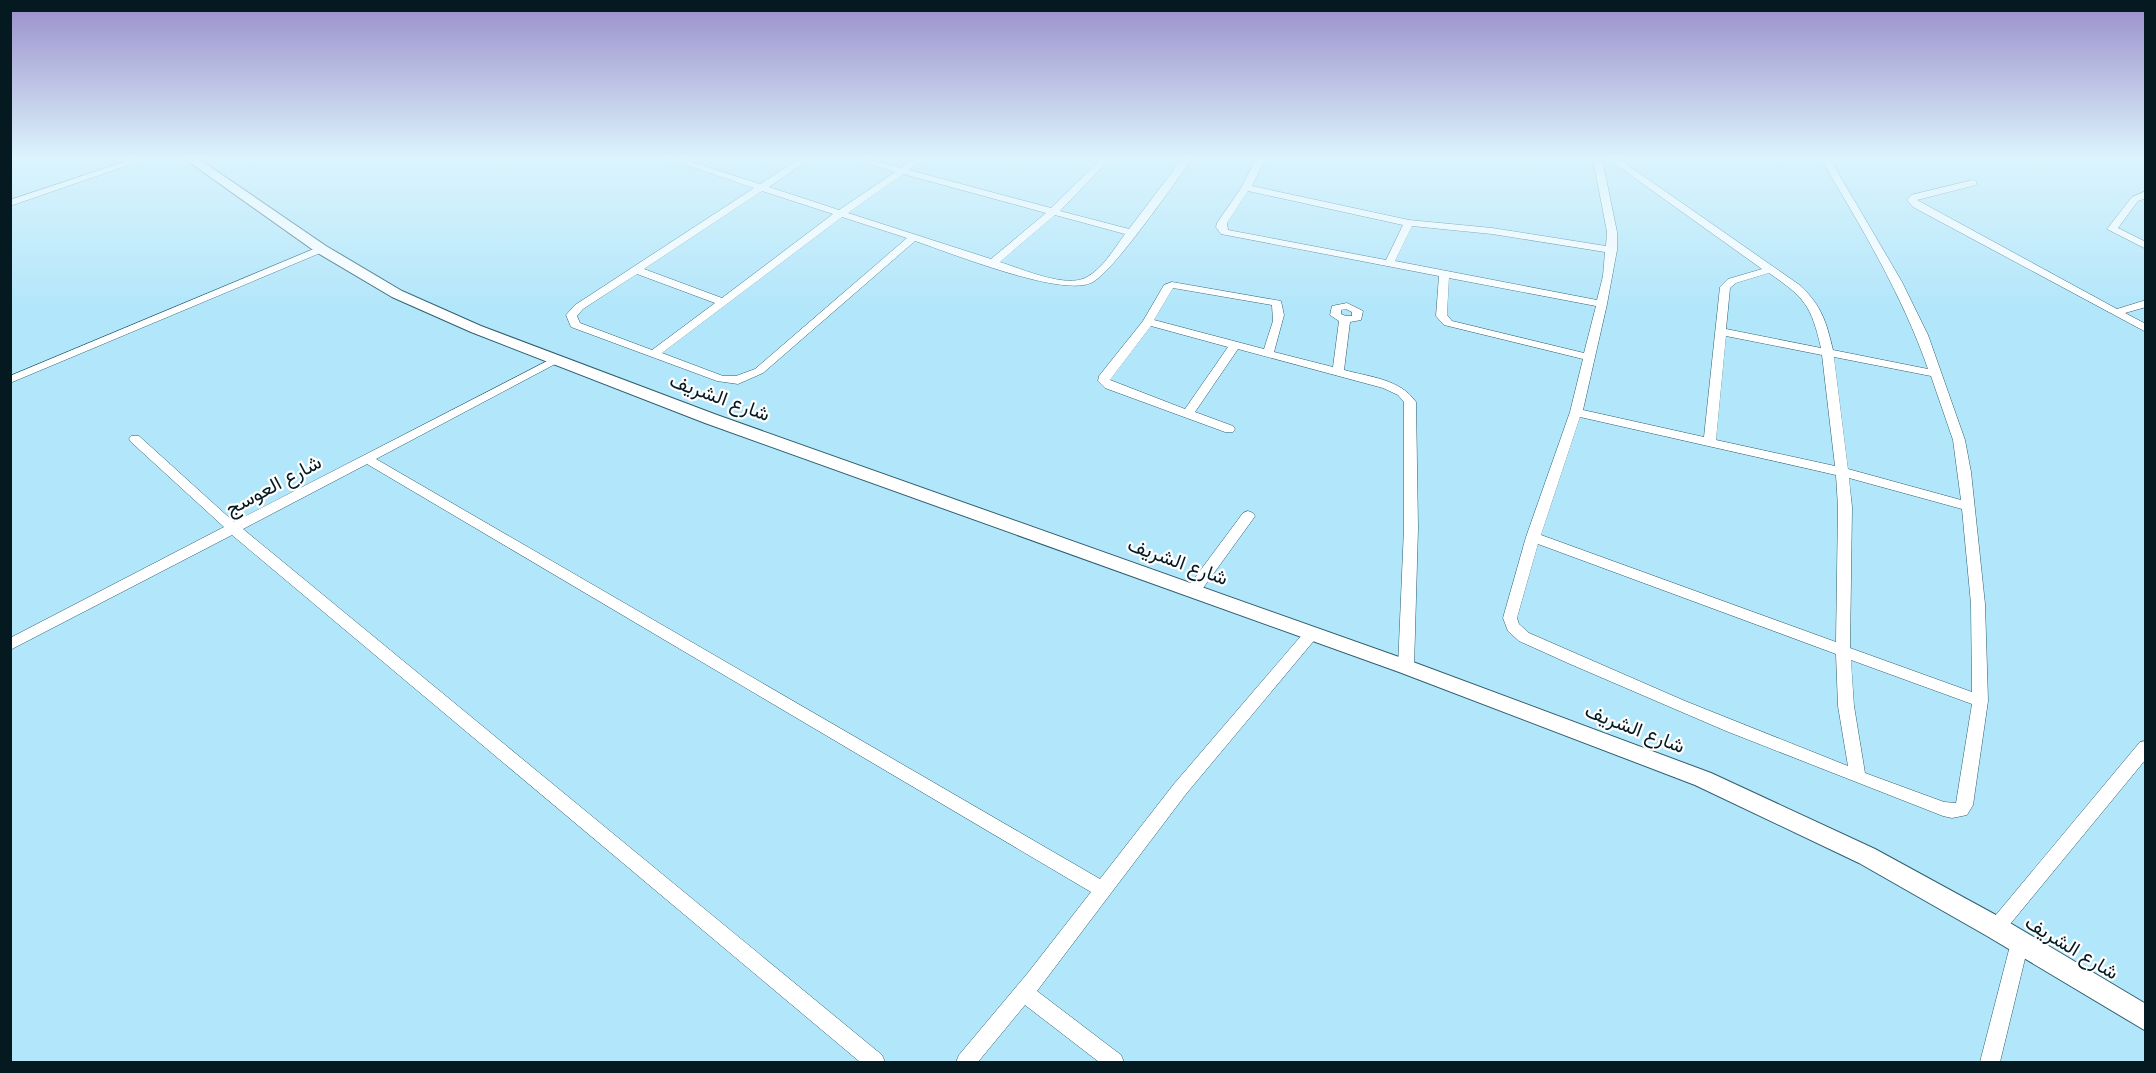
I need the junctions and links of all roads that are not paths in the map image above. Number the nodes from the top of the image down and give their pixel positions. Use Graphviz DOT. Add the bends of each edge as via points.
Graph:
graph roads {
  1 [pos="263,209"];
  2 [pos="729,209"];
  3 [pos="825,209"];
  4 [pos="847,209"];
  5 [pos="1043,209"];
  6 [pos="1056,209"];
  7 [pos="1148,209"];
  8 [pos="1232,209"];
  9 [pos="1344,209"];
  10 [pos="1608,209"];
  11 [pos="1685,209"];
  12 [pos="1855,209"];
  13 [pos="1924,209"];
  14 [pos="2126,209"];
  15 [pos="1053,212"];
  16 [pos="840,214"];
  17 [pos="1409,223"];
  18 [pos="1131,233"];
  19 [pos="913,237"];
  20 [pos="2145,246"];
  21 [pos="321,249"];
  22 [pos="1612,250"];
  23 [pos="993,263"];
  24 [pos="1389,264"];
  25 [pos="1772,269"];
  26 [pos="636,270"];
  27 [pos="1443,275"];
  28 [pos="724,302"];
  29 [pos="2145,303"];
  30 [pos="1602,304"];
  31 [pos="2116,313"];
  32 [pos="1345,320"];
  33 [pos="1148,322"];
  34 [pos="2145,328"];
  35 [pos="1720,331"];
  36 [pos="1234,346"];
  37 [pos="654,354"];
  38 [pos="1268,354"];
  39 [pos="1828,354"];
  40 [pos="1588,357"];
  41 [pos="555,360"];
  42 [pos="1338,372"];
  43 [pos="1936,374"];
  44 [pos="10,380"];
  45 [pos="1576,412"];
  46 [pos="1188,414"];
  47 [pos="1229,429"];
  48 [pos="135,439"];
  49 [pos="1710,442"];
  50 [pos="366,458"];
  51 [pos="1843,472"];
  52 [pos="1968,506"];
  53 [pos="1248,516"];
  54 [pos="233,528"];
  55 [pos="1533,537"];
  56 [pos="1193,591"];
  57 [pos="1312,633"];
  58 [pos="10,645"];
  59 [pos="1843,649"];
  60 [pos="1406,667"];
  61 [pos="1980,701"];
  62 [pos="2145,747"];
  63 [pos="1858,777"];
  64 [pos="1102,890"];
  65 [pos="1996,928"];
  66 [pos="2020,942"];
  67 [pos="1024,992"];
  68 [pos="2145,1019"];
  69 [pos="875,1062"];
  70 [pos="966,1062"];
  71 [pos="1114,1062"];
  72 [pos="1990,1062"];
  1 -- 21 [label="main road, شارع الشريف"];
  2 -- 26 [label="street"];
  3 -- 16 [label="street"];
  4 -- 16 [label="street"];
  5 -- 15 [label="street"];
  6 -- 15 [label="street"];
  7 -- 18 [label="street"];
  8 -- 24 [label="street" via="1221,227 1225,232"];
  9 -- 17 [label="street"];
  10 -- 22 [label="street"];
  11 -- 25 [label="street"];
  12 -- 43 [label="street" via="1897,282"];
  13 -- 31 [label="street"];
  14 -- 20 [label="street" via="2112,228"];
  15 -- 18 [label="street"];
  15 -- 23 [label="street"];
  16 -- 19 [label="street"];
  16 -- 28 [label="street"];
  17 -- 22 [label="street" via="1492,231"];
  17 -- 24 [label="street"];
  18 -- 23 [label="street" via="1110,261 1086,282 1058,282"];
  19 -- 23 [label="street"];
  19 -- 37 [label="street" via="750,376 721,380"];
  21 -- 41 [label="main road, شارع الشريف" via="397,294"];
  21 -- 44 [label="street"];
  22 -- 30 [label="street"];
  24 -- 27 [label="street"];
  25 -- 35 [label="street" via="1732,281 1725,288"];
  25 -- 39 [label="street" via="1811,302 1820,319"];
  26 -- 28 [label="street"];
  26 -- 37 [label="street" via="579,307 571,319 575,325"];
  27 -- 30 [label="street"];
  27 -- 40 [label="street" via="1441,316 1448,323"];
  28 -- 37 [label="street"];
  29 -- 31 [label="street"];
  30 -- 40 [label="street"];
  31 -- 34 [label="street"];
  32 -- 42 [label="street"];
  33 -- 36 [label="street"];
  33 -- 38 [label="street" via="1172,285 1270,301 1279,307"];
  33 -- 46 [label="street" via="1104,381"];
  35 -- 39 [label="street"];
  35 -- 49 [label="street"];
  36 -- 38 [label="street"];
  36 -- 46 [label="street"];
  38 -- 42 [label="street"];
  39 -- 43 [label="street"];
  39 -- 51 [label="street"];
  40 -- 45 [label="street"];
  41 -- 50 [label="street, شارع العوسج"];
  41 -- 56 [label="main road, شارع الشريف"];
  42 -- 60 [label="street" via="1387,385 1402,392 1410,402"];
  43 -- 52 [label="street" via="1959,440"];
  45 -- 49 [label="street"];
  45 -- 55 [label="street"];
  46 -- 47 [label="street"];
  48 -- 54 [label="street"];
  49 -- 51 [label="street"];
  50 -- 54 [label="street, شارع العوسج"];
  50 -- 64 [label="street"];
  51 -- 52 [label="street"];
  51 -- 59 [label="street"];
  52 -- 61 [label="street" via="1978,604"];
  53 -- 56 [label="street"];
  54 -- 58 [label="street, شارع العوسج"];
  54 -- 69 [label="street"];
  55 -- 59 [label="street"];
  55 -- 63 [label="street" via="1510,618 1524,637"];
  56 -- 57 [label="main road, شارع الشريف"];
  57 -- 60 [label="main road, شارع الشريف"];
  57 -- 64 [label="street" via="1180,789"];
  59 -- 61 [label="street"];
  59 -- 63 [label="street" via="1846,706"];
  60 -- 65 [label="main road, شارع الشريف" via="1703,779 1867,856"];
  61 -- 63 [label="street" via="1965,806 1961,810 1943,809"];
  62 -- 65 [label="street"];
  64 -- 67 [label="street"];
  65 -- 66 [label="main road, شارع الشريف"];
  66 -- 68 [label="main road, شارع الشريف"];
  66 -- 72 [label="street"];
  67 -- 70 [label="street"];
  67 -- 71 [label="street"];
}
